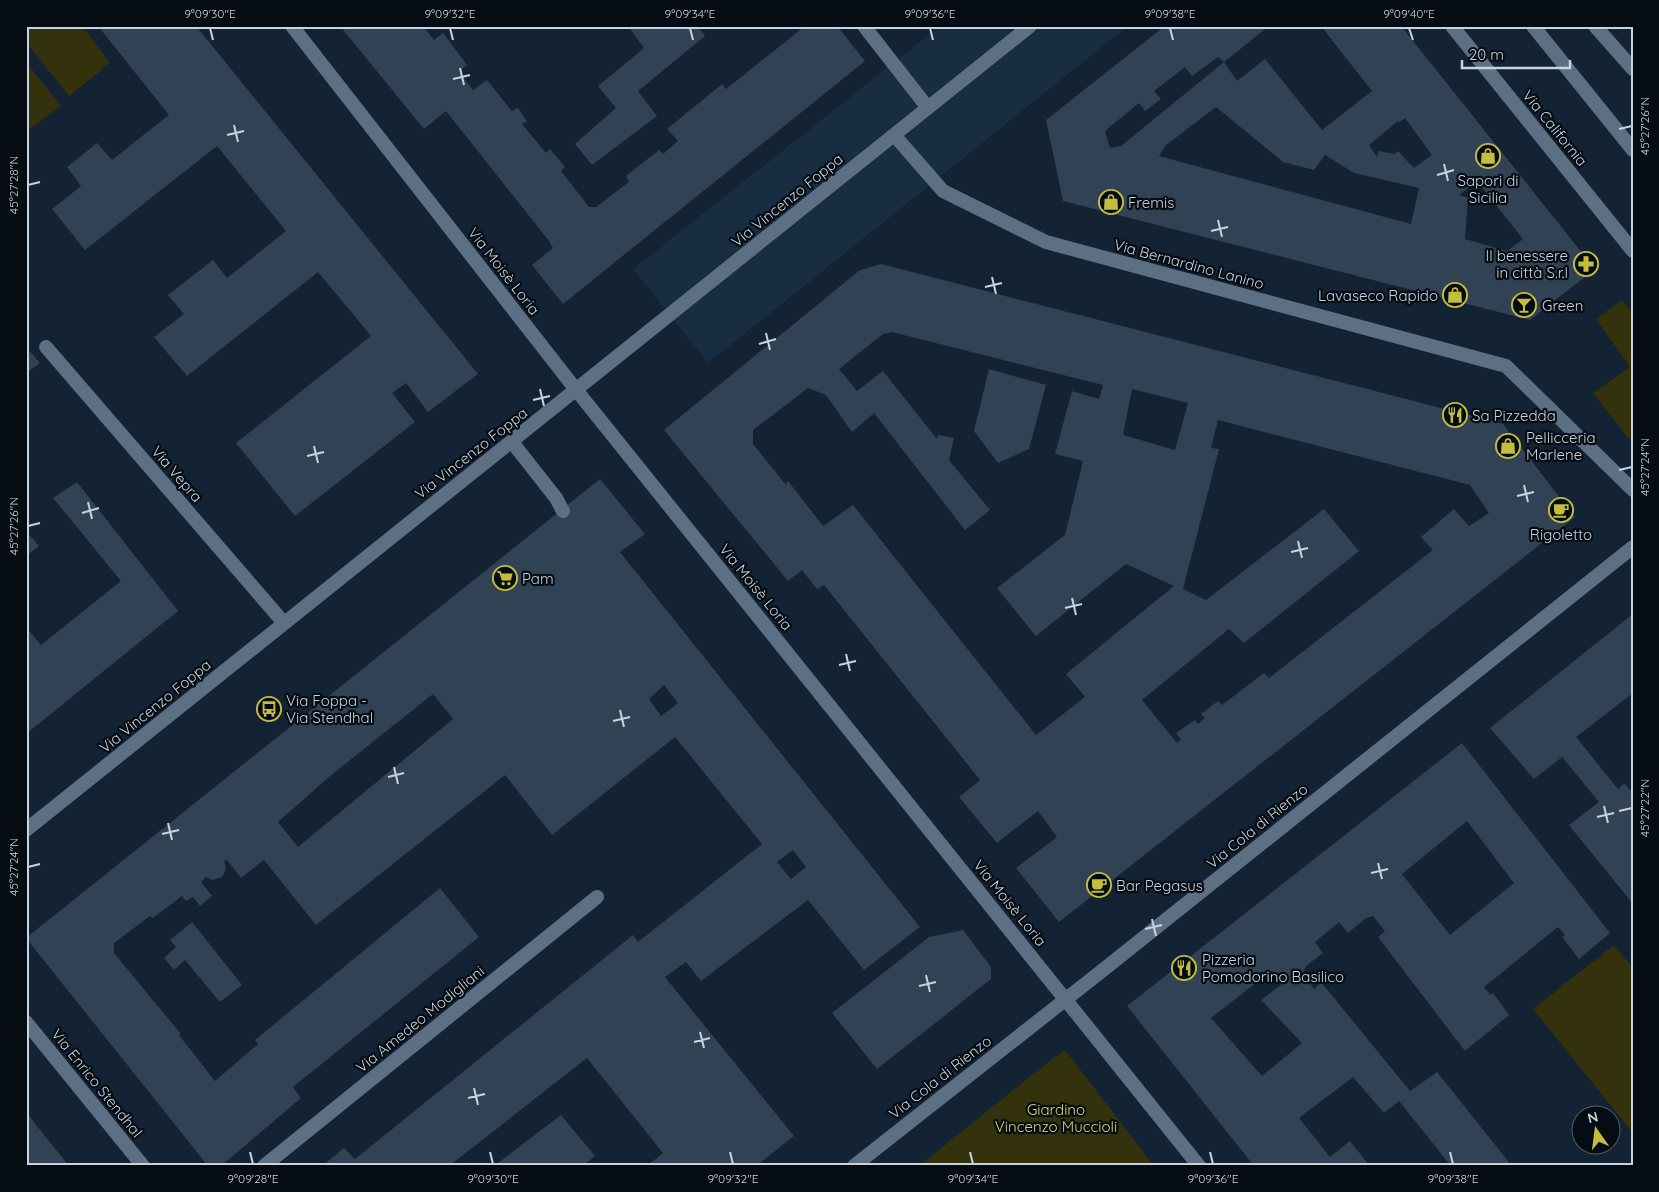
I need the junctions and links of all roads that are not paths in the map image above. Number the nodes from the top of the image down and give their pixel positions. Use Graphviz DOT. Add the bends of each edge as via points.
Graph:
graph roads {
  1 [pos="292,26"];
  2 [pos="864,26"];
  3 [pos="1030,26"];
  4 [pos="1452,26"];
  5 [pos="1534,26"];
  6 [pos="1595,26"];
  7 [pos="1633,70"];
  8 [pos="928,108"];
  9 [pos="894,135"];
  10 [pos="1633,150"];
  11 [pos="1633,251"];
  12 [pos="46,347"];
  13 [pos="577,391"];
  14 [pos="512,442"];
  15 [pos="1633,490"];
  16 [pos="563,511"];
  17 [pos="1633,547"];
  18 [pos="284,623"];
  19 [pos="26,830"];
  20 [pos="597,897"];
  21 [pos="1066,998"];
  22 [pos="26,1022"];
  23 [pos="143,1166"];
  24 [pos="264,1166"];
  25 [pos="854,1166"];
  26 [pos="1199,1166"];
  1 -- 13 [label="street, Via Moisè Loria"];
  2 -- 8 [label="street"];
  3 -- 8 [label="street, Via Vincenzo Foppa"];
  4 -- 11 [label="street, Via California"];
  5 -- 10 [label="street"];
  6 -- 7 [label="street"];
  8 -- 9 [label="street, Via Vincenzo Foppa"];
  9 -- 13 [label="street, Via Vincenzo Foppa"];
  9 -- 15 [label="street, Via Bernardino Lanino" via="943,191 1046,242 1506,366"];
  12 -- 18 [label="street, Via Vepra"];
  13 -- 14 [label="street, Via Vincenzo Foppa"];
  13 -- 21 [label="street, Via Moisè Loria"];
  14 -- 16 [label="street"];
  14 -- 18 [label="street, Via Vincenzo Foppa"];
  17 -- 21 [label="street, Via Cola di Rienzo"];
  18 -- 19 [label="street, Via Vincenzo Foppa"];
  20 -- 24 [label="street, Via Amedeo Modigliani"];
  21 -- 25 [label="street, Via Cola di Rienzo"];
  21 -- 26 [label="street, Via Moisè Loria"];
  22 -- 23 [label="street, Via Enrico Stendhal"];
}
